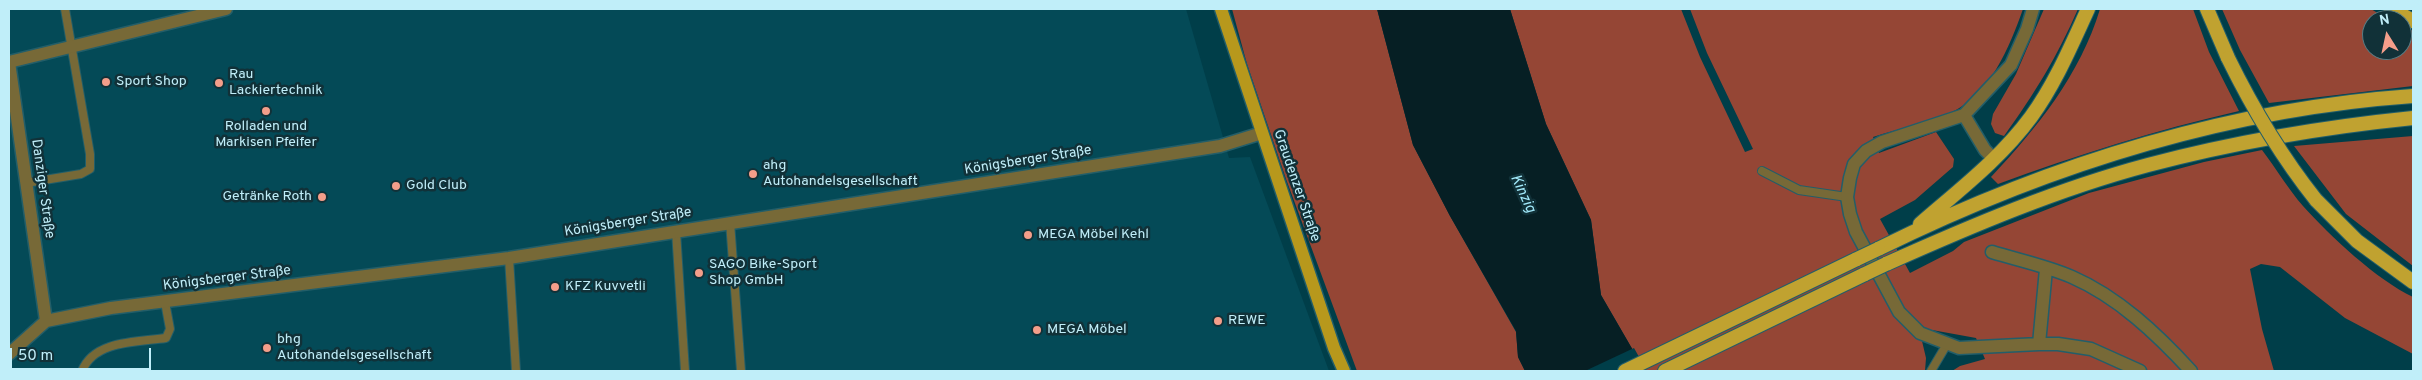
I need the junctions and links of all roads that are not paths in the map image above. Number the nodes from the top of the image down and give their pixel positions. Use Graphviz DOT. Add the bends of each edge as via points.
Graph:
graph roads {
  1 [pos="65,9"];
  2 [pos="226,9"];
  3 [pos="1221,9"];
  4 [pos="2033,9"];
  5 [pos="2088,9"];
  6 [pos="2207,9"];
  7 [pos="2391,9"];
  8 [pos="2413,21"];
  9 [pos="72,45"];
  10 [pos="9,62"];
  11 [pos="2413,96"];
  12 [pos="1964,115"];
  13 [pos="2413,118"];
  14 [pos="1262,133"];
  15 [pos="1994,160"];
  16 [pos="1762,170"];
  17 [pos="26,183"];
  18 [pos="1847,197"];
  19 [pos="730,222"];
  20 [pos="676,231"];
  21 [pos="1908,234"];
  22 [pos="1992,252"];
  23 [pos="509,258"];
  24 [pos="2046,269"];
  25 [pos="2413,282"];
  26 [pos="165,302"];
  27 [pos="46,321"];
  28 [pos="1947,344"];
  29 [pos="2039,344"];
  30 [pos="9,354"];
  31 [pos="82,371"];
  32 [pos="516,371"];
  33 [pos="684,371"];
  34 [pos="741,371"];
  35 [pos="1344,371"];
  36 [pos="1625,371"];
  37 [pos="1665,371"];
  38 [pos="1931,371"];
  39 [pos="2140,371"];
  40 [pos="2191,371"];
  1 -- 9 [label="lane"];
  2 -- 9 [label="street"];
  3 -- 14 [label="main road, Graudenzer Straße"];
  4 -- 12 [label="street" via="2010,64"];
  5 -- 15 [label="highway" via="2062,66 2035,110"];
  6 -- 25 [label="highway, bridge" via="2245,93 2292,170 2316,200 2357,241"];
  7 -- 8 [label="highway"];
  9 -- 10 [label="street"];
  9 -- 17 [label="lane" via="90,169 81,174"];
  10 -- 17 [label="street, Danziger Straße"];
  11 -- 21 [label="highway" via="2291,111 2141,144 2054,172"];
  12 -- 15 [label="street"];
  12 -- 18 [label="street" via="1882,142 1866,151 1854,164"];
  13 -- 37 [label="highway, bridge" via="2292,133 2147,165 2065,191 1997,216 1886,264"];
  14 -- 19 [label="street, Königsberger Straße" via="1210,148"];
  14 -- 35 [label="main road, Graudenzer Straße"];
  15 -- 21 [label="highway"];
  16 -- 18 [label="lane" via="1799,190"];
  17 -- 27 [label="street, Danziger Straße"];
  18 -- 28 [label="street" via="1856,232 1900,312 1920,333"];
  19 -- 20 [label="street, Königsberger Straße"];
  19 -- 34 [label="lane"];
  20 -- 23 [label="street, Königsberger Straße"];
  20 -- 33 [label="lane"];
  21 -- 36 [label="highway, bridge"];
  22 -- 24 [label="street"];
  23 -- 26 [label="street, Königsberger Straße"];
  23 -- 32 [label="lane"];
  24 -- 29 [label="street"];
  24 -- 40 [label="street" via="2103,292 2149,329"];
  26 -- 27 [label="street, Königsberger Straße" via="111,308"];
  26 -- 31 [label="lane" via="170,330 166,338 111,346 91,355"];
  27 -- 30 [label="street"];
  28 -- 29 [label="street" via="1978,349"];
  28 -- 38 [label="lane"];
  29 -- 39 [label="street" via="2091,349"];
}
